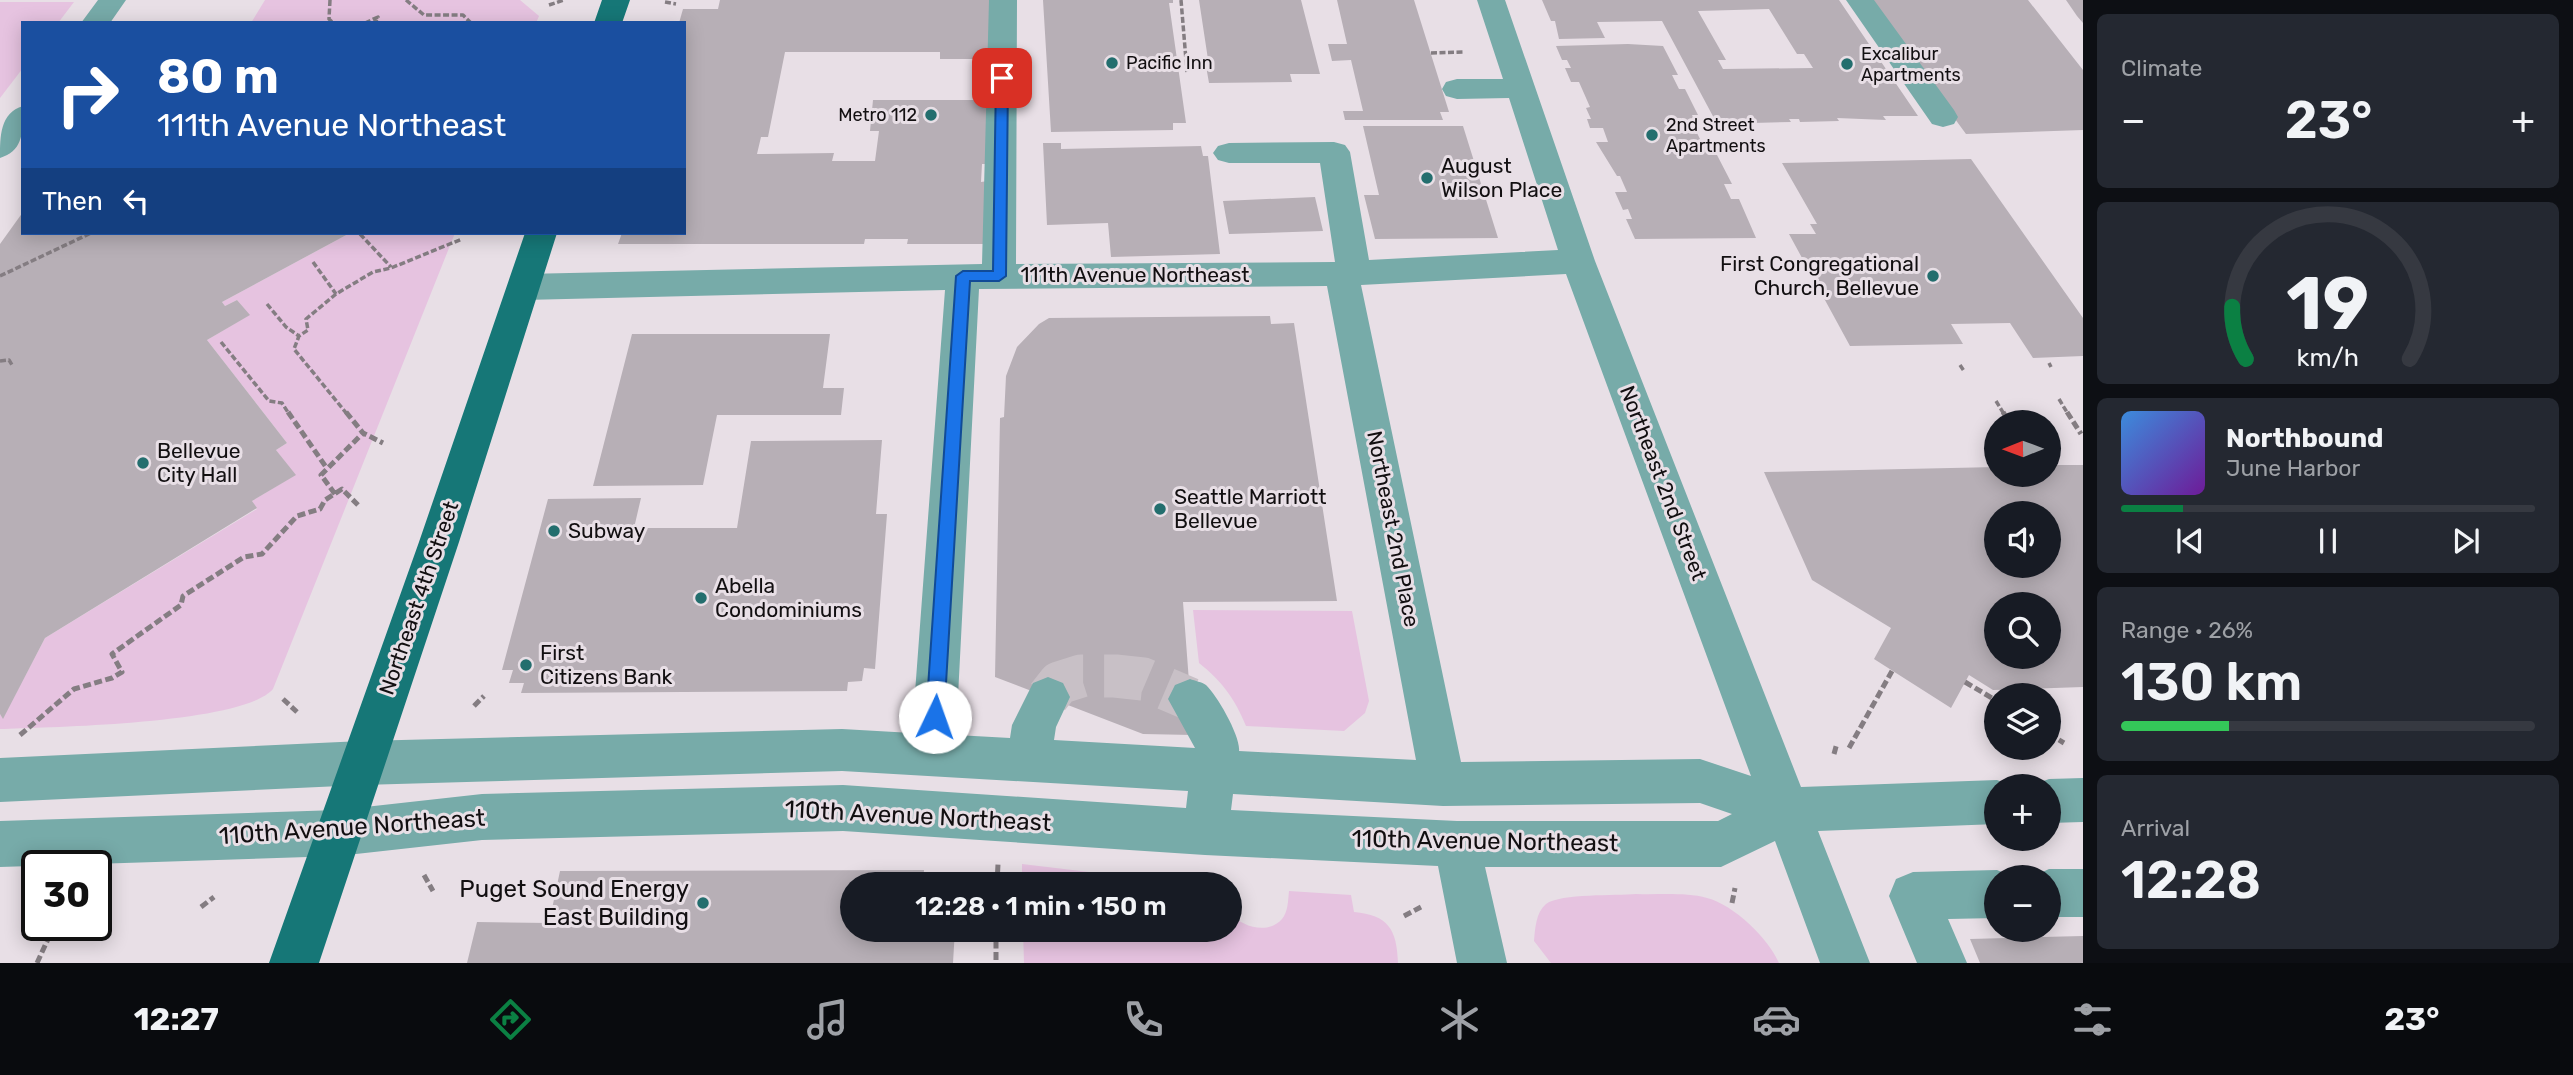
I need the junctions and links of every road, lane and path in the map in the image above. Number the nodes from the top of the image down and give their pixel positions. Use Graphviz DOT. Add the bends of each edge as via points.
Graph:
graph roads {
  1 [pos="112,0"];
  2 [pos="330,0"];
  3 [pos="406,0"];
  4 [pos="564,0"];
  5 [pos="615,0"];
  6 [pos="1003,0"];
  7 [pos="1181,0"];
  8 [pos="1491,0"];
  9 [pos="1860,0"];
  10 [pos="665,2"];
  11 [pos="549,5"];
  12 [pos="676,5"];
  13 [pos="96,21"];
  14 [pos="331,21"];
  15 [pos="469,21"];
  16 [pos="609,21"];
  17 [pos="1464,52"];
  18 [pos="1431,53"];
  19 [pos="1187,72"];
  20 [pos="1521,88"];
  21 [pos="1457,89"];
  22 [pos="1943,117"];
  23 [pos="21,119"];
  24 [pos="0,148"];
  25 [pos="1229,153"];
  26 [pos="87,235"];
  27 [pos="361,235"];
  28 [pos="540,235"];
  29 [pos="462,239"];
  30 [pos="1578,261"];
  31 [pos="313,262"];
  32 [pos="391,268"];
  33 [pos="1348,273"];
  34 [pos="0,276"];
  35 [pos="981,276"];
  36 [pos="524,287"];
  37 [pos="336,293"];
  38 [pos="267,304"];
  39 [pos="299,335"];
  40 [pos="221,342"];
  41 [pos="0,361"];
  42 [pos="12,365"];
  43 [pos="1960,365"];
  44 [pos="1964,371"];
  45 [pos="2059,399"];
  46 [pos="1996,401"];
  47 [pos="2001,410"];
  48 [pos="363,433"];
  49 [pos="2081,434"];
  50 [pos="383,443"];
  51 [pos="326,467"];
  52 [pos="335,494"];
  53 [pos="358,505"];
  54 [pos="1892,671"];
  55 [pos="1965,682"];
  56 [pos="1984,693"];
  57 [pos="484,696"];
  58 [pos="1048,697"];
  59 [pos="283,699"];
  60 [pos="1190,699"];
  61 [pos="474,706"];
  62 [pos="297,712"];
  63 [pos="27,728"];
  64 [pos="2061,741"];
  65 [pos="1837,743"];
  66 [pos="2064,743"];
  67 [pos="1849,748"];
  68 [pos="1835,754"];
  69 [pos="933,756"];
  70 [pos="1028,760"];
  71 [pos="362,763"];
  72 [pos="1214,771"];
  73 [pos="0,780"];
  74 [pos="1443,784"];
  75 [pos="2083,800"];
  76 [pos="2061,801"];
  77 [pos="1984,803"];
  78 [pos="881,810"];
  79 [pos="1787,810"];
  80 [pos="1205,832"];
  81 [pos="338,833"];
  82 [pos="0,844"];
  83 [pos="1457,844"];
  84 [pos="998,854"];
  85 [pos="997,872"];
  86 [pos="424,875"];
  87 [pos="1735,888"];
  88 [pos="433,891"];
  89 [pos="2061,893"];
  90 [pos="2083,893"];
  91 [pos="1984,894"];
  92 [pos="214,897"];
  93 [pos="1732,903"];
  94 [pos="201,907"];
  95 [pos="1421,907"];
  96 [pos="1404,916"];
  97 [pos="47,941"];
  98 [pos="996,942"];
  99 [pos="37,963"];
  100 [pos="294,963"];
  101 [pos="996,963"];
  102 [pos="1482,963"];
  103 [pos="1845,963"];
  104 [pos="1942,963"];
  1 -- 13 [label="street"];
  2 -- 14 [label="path"];
  3 -- 15 [label="path" via="424,15 463,15"];
  4 -- 11 [label="path"];
  5 -- 16 [label="main road"];
  6 -- 35 [label="street"];
  7 -- 19 [label="path"];
  8 -- 20 [label="street, Northeast 2nd Street"];
  9 -- 22 [label="street"];
  10 -- 12 [label="path"];
  17 -- 18 [label="path"];
  20 -- 21 [label="street"];
  20 -- 30 [label="street, Northeast 2nd Street"];
  23 -- 24 [label="street"];
  25 -- 33 [label="street, Northeast 2nd Place" via="1334,152"];
  26 -- 34 [label="path"];
  27 -- 32 [label="path"];
  28 -- 36 [label="main road, Northeast 4th Street"];
  29 -- 32 [label="path"];
  30 -- 33 [label="street, 111th Avenue Northeast"];
  30 -- 79 [label="street, Northeast 2nd Street"];
  31 -- 37 [label="path"];
  32 -- 37 [label="path" via="373,272"];
  33 -- 35 [label="street, 111th Avenue Northeast"];
  33 -- 74 [label="street, Northeast 2nd Place"];
  35 -- 36 [label="street, 111th Avenue Northeast"];
  35 -- 69 [label="street"];
  36 -- 71 [label="main road, Northeast 4th Street"];
  37 -- 39 [label="path" via="306,319 308,330"];
  38 -- 39 [label="path"];
  39 -- 48 [label="path" via="293,349"];
  40 -- 51 [label="path" via="269,401 282,403"];
  41 -- 42 [label="path" via="9,360"];
  43 -- 44 [label="path"];
  45 -- 49 [label="path"];
  46 -- 47 [label="path"];
  48 -- 50 [label="path"];
  48 -- 51 [label="path"];
  51 -- 52 [label="path" via="321,475"];
  52 -- 53 [label="path" via="342,489"];
  52 -- 63 [label="path" via="320,509 297,516 262,554 244,557 183,596 181,605 112,654 122,672 74,689"];
  54 -- 67 [label="path"];
  55 -- 56 [label="path"];
  57 -- 61 [label="path"];
  58 -- 70 [label="street" via="1034,725"];
  59 -- 62 [label="path"];
  60 -- 72 [label="street" via="1218,743"];
  64 -- 66 [label="path"];
  65 -- 68 [label="path"];
  69 -- 70 [label="street, 110th Avenue Northeast"];
  69 -- 71 [label="street, 110th Avenue Northeast" via="842,750"];
  69 -- 78 [label="street"];
  70 -- 72 [label="street, 110th Avenue Northeast"];
  71 -- 73 [label="street, 110th Avenue Northeast"];
  71 -- 81 [label="main road, Northeast 4th Street"];
  72 -- 74 [label="street, 110th Avenue Northeast"];
  72 -- 80 [label="street"];
  74 -- 79 [label="street, 110th Avenue Northeast" via="1700,782"];
  75 -- 76 [label="street"];
  77 -- 79 [label="street, 110th Avenue Northeast"];
  78 -- 80 [label="street, 110th Avenue Northeast"];
  78 -- 81 [label="street, 110th Avenue Northeast" via="482,817"];
  79 -- 83 [label="street, 110th Avenue Northeast" via="1720,844"];
  79 -- 103 [label="street, Northeast 2nd Street"];
  80 -- 83 [label="street, 110th Avenue Northeast"];
  81 -- 82 [label="street, 110th Avenue Northeast"];
  81 -- 100 [label="main road, Northeast 4th Street"];
  83 -- 102 [label="street"];
  84 -- 85 [label="path"];
  86 -- 88 [label="path"];
  87 -- 93 [label="path"];
  89 -- 90 [label="street"];
  91 -- 104 [label="street" via="1913,896"];
  92 -- 94 [label="path"];
  95 -- 96 [label="path"];
  97 -- 99 [label="path"];
  98 -- 101 [label="path"];
}
